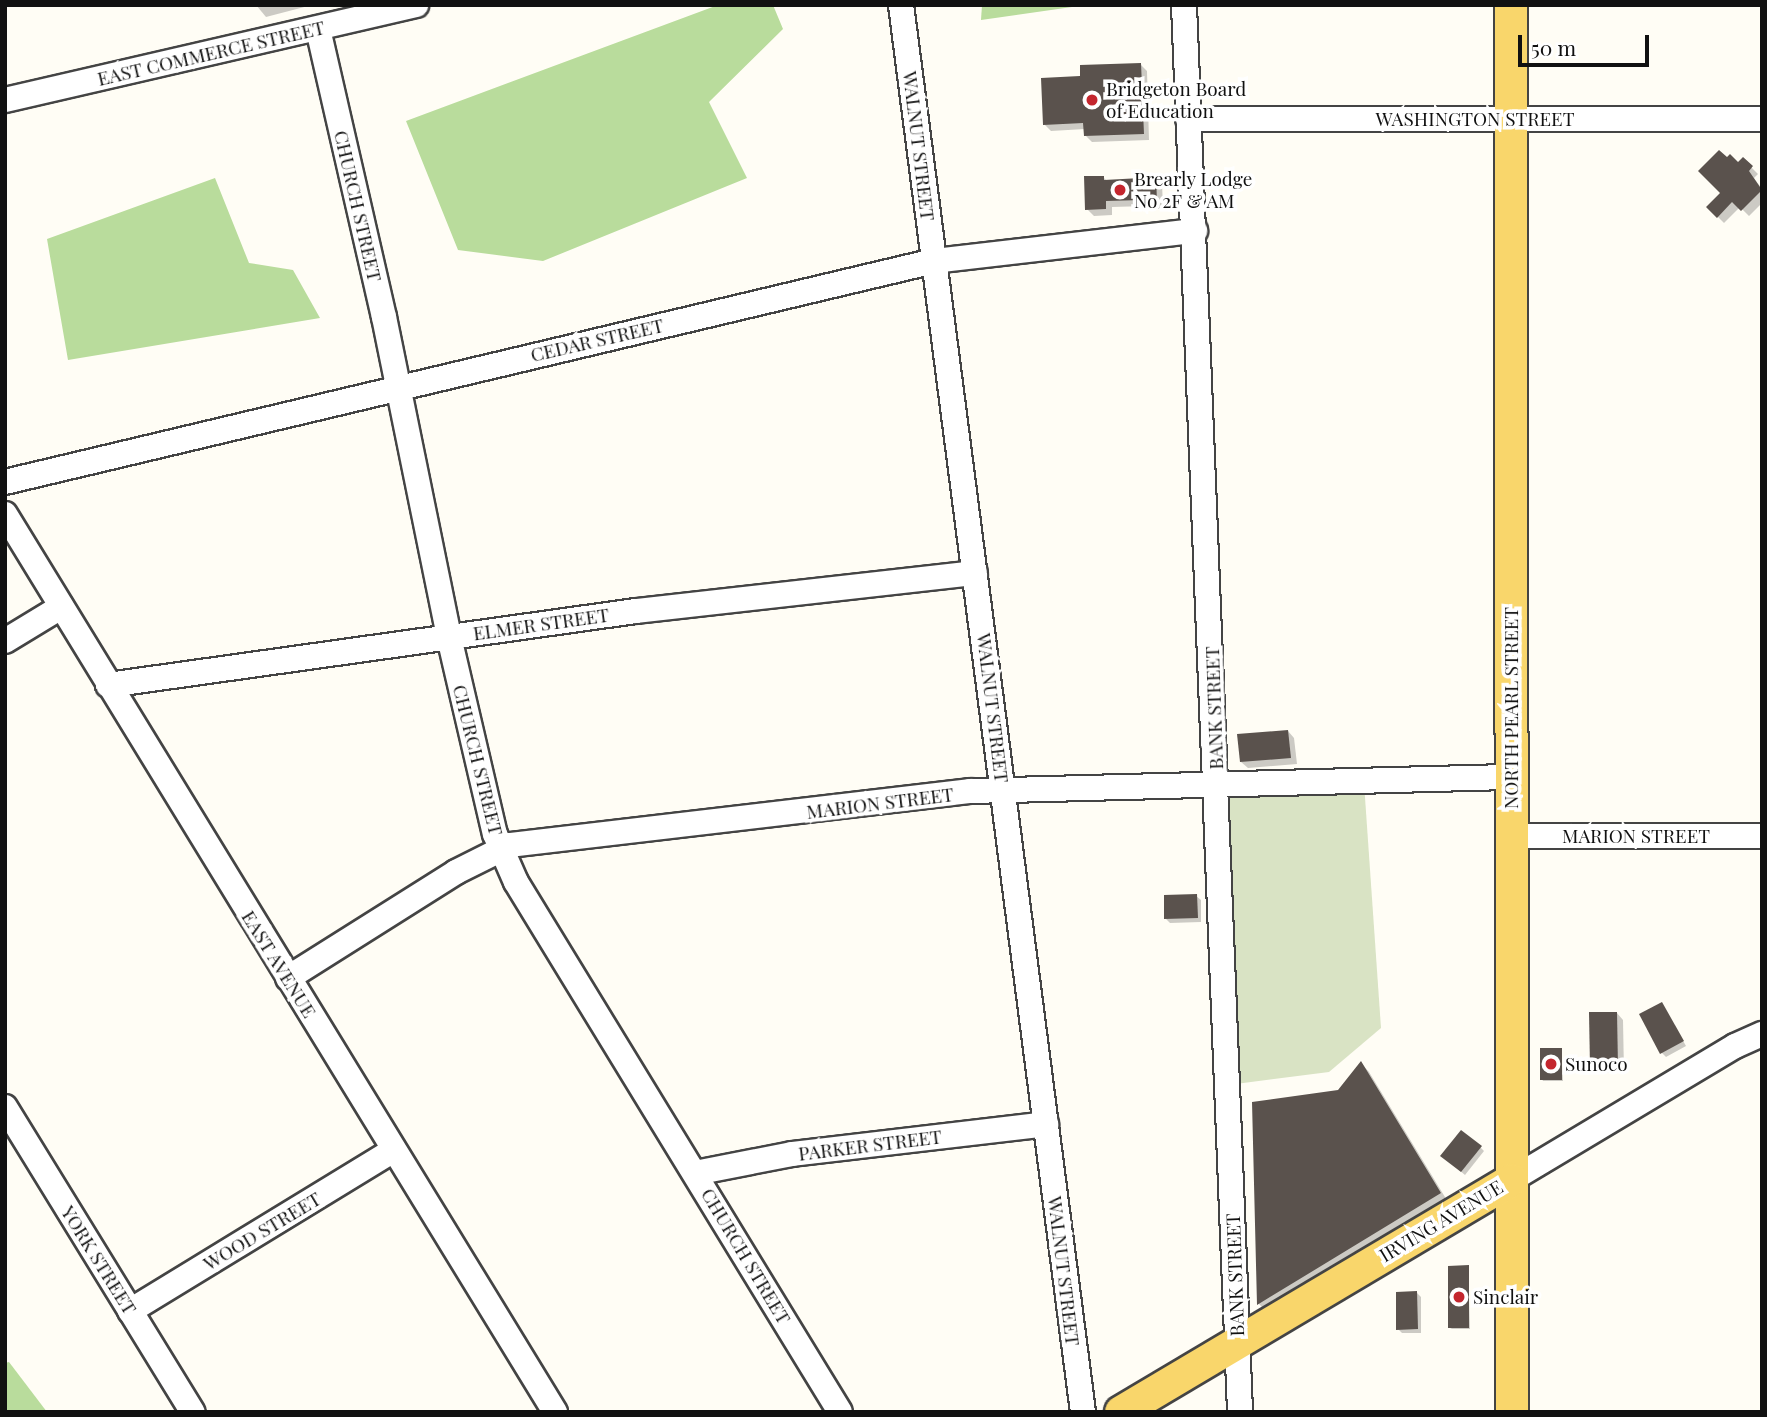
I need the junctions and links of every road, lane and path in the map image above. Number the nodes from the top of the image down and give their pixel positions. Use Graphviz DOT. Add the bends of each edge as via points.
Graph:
graph roads {
  1 [pos="416,5"];
  2 [pos="901,5"];
  3 [pos="1184,5"];
  4 [pos="1511,5"];
  5 [pos="318,29"];
  6 [pos="5,100"];
  7 [pos="1511,119"];
  8 [pos="1762,119"];
  9 [pos="1188,120"];
  10 [pos="1195,231"];
  11 [pos="934,261"];
  12 [pos="397,387"];
  13 [pos="5,482"];
  14 [pos="5,514"];
  15 [pos="975,573"];
  16 [pos="61,607"];
  17 [pos="449,637"];
  18 [pos="5,641"];
  19 [pos="108,685"];
  20 [pos="1510,777"];
  21 [pos="1217,785"];
  22 [pos="1003,789"];
  23 [pos="1511,836"];
  24 [pos="1762,836"];
  25 [pos="501,849"];
  26 [pos="288,978"];
  27 [pos="1762,1034"];
  28 [pos="5,1107"];
  29 [pos="1046,1124"];
  30 [pos="394,1150"];
  31 [pos="695,1173"];
  32 [pos="1511,1180"];
  33 [pos="130,1311"];
  34 [pos="1238,1341"];
  35 [pos="192,1412"];
  36 [pos="555,1412"];
  37 [pos="840,1412"];
  38 [pos="1083,1412"];
  39 [pos="1121,1412"];
  40 [pos="1240,1412"];
  41 [pos="1512,1412"];
  1 -- 5 [label="street, EAST COMMERCE STREET"];
  2 -- 11 [label="street, WALNUT STREET"];
  3 -- 9 [label="street, BANK STREET"];
  4 -- 7 [label="main road, NORTH PEARL STREET"];
  5 -- 6 [label="street, EAST COMMERCE STREET"];
  5 -- 12 [label="street, CHURCH STREET"];
  7 -- 8 [label="street, WASHINGTON STREET"];
  7 -- 9 [label="street, WASHINGTON STREET"];
  7 -- 20 [label="main road, NORTH PEARL STREET"];
  9 -- 10 [label="street, BANK STREET"];
  10 -- 11 [label="street, CEDAR STREET"];
  10 -- 21 [label="street, BANK STREET"];
  11 -- 12 [label="street, CEDAR STREET"];
  11 -- 15 [label="street, WALNUT STREET"];
  12 -- 13 [label="street, CEDAR STREET"];
  12 -- 17 [label="street, CHURCH STREET"];
  14 -- 16 [label="street, EAST AVENUE"];
  15 -- 17 [label="street, ELMER STREET"];
  15 -- 22 [label="street, WALNUT STREET"];
  16 -- 18 [label="street"];
  16 -- 19 [label="street, EAST AVENUE"];
  17 -- 19 [label="street, ELMER STREET"];
  17 -- 25 [label="street, CHURCH STREET"];
  19 -- 26 [label="street, EAST AVENUE"];
  20 -- 21 [label="street, MARION STREET"];
  20 -- 23 [label="main road, NORTH PEARL STREET"];
  21 -- 22 [label="street, MARION STREET"];
  21 -- 34 [label="street, BANK STREET"];
  22 -- 25 [label="street, MARION STREET"];
  22 -- 29 [label="street, WALNUT STREET"];
  23 -- 24 [label="street, MARION STREET"];
  23 -- 32 [label="main road, NORTH PEARL STREET"];
  25 -- 26 [label="street, MARION STREET" via="456,872"];
  25 -- 31 [label="street, CHURCH STREET" via="516,882"];
  26 -- 30 [label="street, EAST AVENUE"];
  27 -- 32 [label="street, IRVING AVENUE"];
  28 -- 33 [label="street, YORK STREET"];
  29 -- 31 [label="street, PARKER STREET" via="792,1154"];
  29 -- 38 [label="street, WALNUT STREET"];
  30 -- 33 [label="street, WOOD STREET"];
  30 -- 36 [label="street, EAST AVENUE"];
  31 -- 37 [label="street, CHURCH STREET"];
  32 -- 34 [label="main road, IRVING AVENUE"];
  32 -- 41 [label="main road, NORTH PEARL STREET"];
  33 -- 35 [label="street, YORK STREET"];
  34 -- 39 [label="main road, IRVING AVENUE"];
  34 -- 40 [label="street, BANK STREET"];
}
